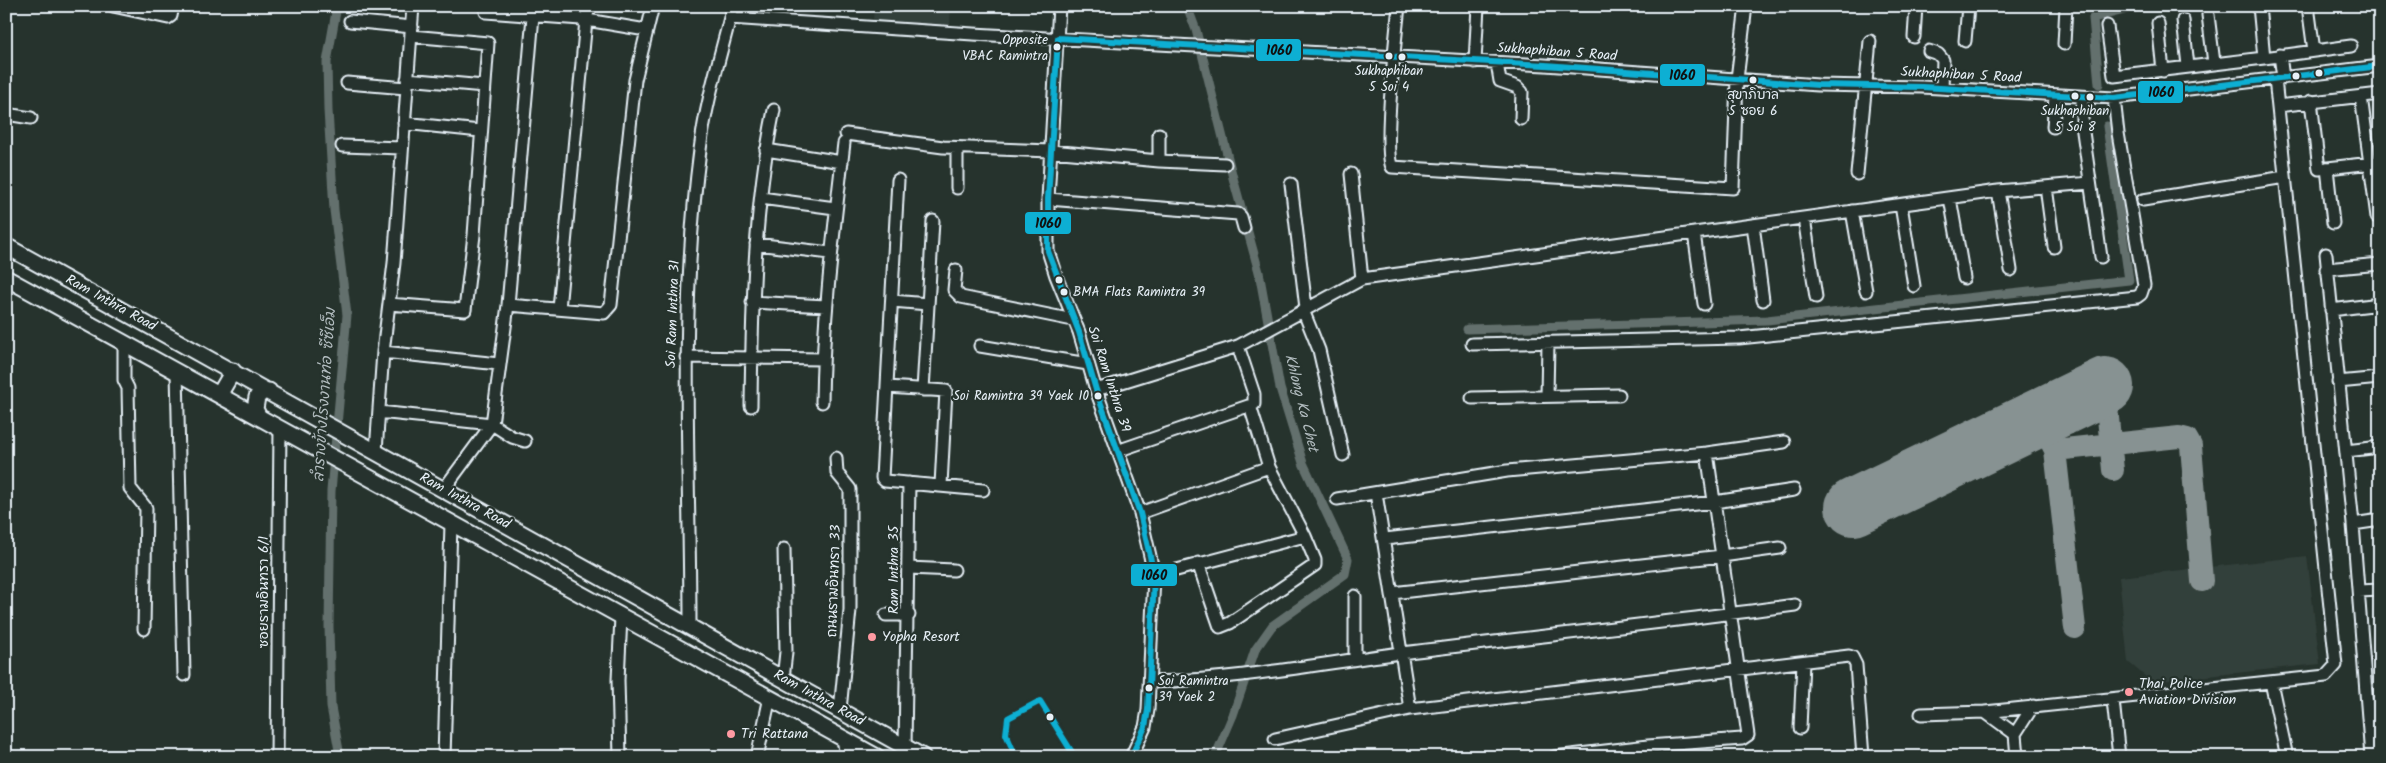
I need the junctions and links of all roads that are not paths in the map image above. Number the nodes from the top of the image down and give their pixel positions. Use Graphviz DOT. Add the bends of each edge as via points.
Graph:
graph roads {
  1 [pos="113,6"];
  2 [pos="173,6"];
  3 [pos="413,6"];
  4 [pos="487,6"];
  5 [pos="589,6"];
  6 [pos="653,6"];
  7 [pos="733,6"];
  8 [pos="1059,6"];
  9 [pos="1399,6"];
  10 [pos="1478,6"];
  11 [pos="1746,6"];
  12 [pos="1916,6"];
  13 [pos="1968,6"];
  14 [pos="2066,6"];
  15 [pos="2259,6"];
  16 [pos="2308,6"];
  17 [pos="2208,15"];
  18 [pos="533,16"];
  19 [pos="730,18"];
  20 [pos="586,20"];
  21 [pos="2183,20"];
  22 [pos="350,21"];
  23 [pos="2158,24"];
  24 [pos="2107,26"];
  25 [pos="646,30"];
  26 [pos="411,32"];
  27 [pos="1914,36"];
  28 [pos="1058,38"];
  29 [pos="1965,40"];
  30 [pos="1870,41"];
  31 [pos="2064,44"];
  32 [pos="2351,46"];
  33 [pos="1930,51"];
  34 [pos="2314,51"];
  35 [pos="2280,55"];
  36 [pos="1394,56"];
  37 [pos="2264,58"];
  38 [pos="1475,62"];
  39 [pos="1497,63"];
  40 [pos="2214,63"];
  41 [pos="2188,66"];
  42 [pos="2380,66"];
  43 [pos="2163,71"];
  44 [pos="1737,79"];
  45 [pos="2279,79"];
  46 [pos="348,83"];
  47 [pos="407,83"];
  48 [pos="484,86"];
  49 [pos="1867,87"];
  50 [pos="1942,88"];
  51 [pos="2380,94"];
  52 [pos="2055,96"];
  53 [pos="2361,96"];
  54 [pos="2082,97"];
  55 [pos="2114,98"];
  56 [pos="2312,102"];
  57 [pos="2278,106"];
  58 [pos="774,110"];
  59 [pos="6,114"];
  60 [pos="31,118"];
  61 [pos="1521,119"];
  62 [pos="404,123"];
  63 [pos="2053,127"];
  64 [pos="480,131"];
  65 [pos="1160,134"];
  66 [pos="342,146"];
  67 [pos="402,148"];
  68 [pos="957,148"];
  69 [pos="766,150"];
  70 [pos="1051,151"];
  71 [pos="1159,161"];
  72 [pos="842,162"];
  73 [pos="2375,163"];
  74 [pos="1225,164"];
  75 [pos="2327,168"];
  76 [pos="1351,174"];
  77 [pos="1858,174"];
  78 [pos="2286,178"];
  79 [pos="898,180"];
  80 [pos="1291,184"];
  81 [pos="2090,184"];
  82 [pos="2046,187"];
  83 [pos="957,188"];
  84 [pos="1998,191"];
  85 [pos="760,198"];
  86 [pos="1950,198"];
  87 [pos="1048,199"];
  88 [pos="2142,200"];
  89 [pos="1901,205"];
  90 [pos="835,208"];
  91 [pos="1852,211"];
  92 [pos="2376,217"];
  93 [pos="1804,218"];
  94 [pos="933,221"];
  95 [pos="2333,223"];
  96 [pos="1752,226"];
  97 [pos="1244,228"];
  98 [pos="1694,233"];
  99 [pos="756,244"];
  100 [pos="6,246"];
  101 [pos="2054,247"];
  102 [pos="830,253"];
  103 [pos="2326,254"];
  104 [pos="2101,257"];
  105 [pos="2380,264"];
  106 [pos="2326,269"];
  107 [pos="956,270"];
  108 [pos="2011,270"];
  109 [pos="6,278"];
  110 [pos="1964,278"];
  111 [pos="1362,280"];
  112 [pos="1914,286"];
  113 [pos="1866,291"];
  114 [pos="1816,297"];
  115 [pos="1763,300"];
  116 [pos="892,301"];
  117 [pos="752,302"];
  118 [pos="389,304"];
  119 [pos="928,304"];
  120 [pos="1704,304"];
  121 [pos="2380,304"];
  122 [pos="508,306"];
  123 [pos="826,306"];
  124 [pos="559,309"];
  125 [pos="1304,309"];
  126 [pos="2331,310"];
  127 [pos="1073,320"];
  128 [pos="124,343"];
  129 [pos="1548,343"];
  130 [pos="1472,344"];
  131 [pos="980,346"];
  132 [pos="1238,346"];
  133 [pos="383,352"];
  134 [pos="686,357"];
  135 [pos="752,359"];
  136 [pos="822,360"];
  137 [pos="499,364"];
  138 [pos="1088,364"];
  139 [pos="233,371"];
  140 [pos="177,372"];
  141 [pos="2380,378"];
  142 [pos="2338,382"];
  143 [pos="888,387"];
  144 [pos="923,390"];
  145 [pos="1096,390"];
  146 [pos="270,391"];
  147 [pos="218,395"];
  148 [pos="1619,395"];
  149 [pos="1547,396"];
  150 [pos="1472,398"];
  151 [pos="822,402"];
  152 [pos="751,406"];
  153 [pos="1250,406"];
  154 [pos="379,412"];
  155 [pos="258,417"];
  156 [pos="492,424"];
  157 [pos="280,428"];
  158 [pos="525,441"];
  159 [pos="1784,442"];
  160 [pos="2380,447"];
  161 [pos="376,451"];
  162 [pos="1117,451"];
  163 [pos="2346,451"];
  164 [pos="1707,453"];
  165 [pos="1343,455"];
  166 [pos="836,458"];
  167 [pos="1269,467"];
  168 [pos="910,483"];
  169 [pos="941,485"];
  170 [pos="444,489"];
  171 [pos="983,490"];
  172 [pos="1794,490"];
  173 [pos="1376,493"];
  174 [pos="1337,499"];
  175 [pos="1714,502"];
  176 [pos="1140,513"];
  177 [pos="2380,520"];
  178 [pos="451,524"];
  179 [pos="2353,524"];
  180 [pos="1305,536"];
  181 [pos="1385,540"];
  182 [pos="1780,548"];
  183 [pos="784,549"];
  184 [pos="1722,556"];
  185 [pos="1198,563"];
  186 [pos="908,568"];
  187 [pos="954,570"];
  188 [pos="1154,576"];
  189 [pos="2380,590"];
  190 [pos="2359,591"];
  191 [pos="1392,593"];
  192 [pos="1355,596"];
  193 [pos="1795,605"];
  194 [pos="1731,614"];
  195 [pos="886,615"];
  196 [pos="909,615"];
  197 [pos="621,617"];
  198 [pos="690,626"];
  199 [pos="144,628"];
  200 [pos="1402,653"];
  201 [pos="1355,659"];
  202 [pos="1804,662"];
  203 [pos="1740,671"];
  204 [pos="184,675"];
  205 [pos="783,678"];
  206 [pos="1150,682"];
  207 [pos="2271,682"];
  208 [pos="770,697"];
  209 [pos="2113,700"];
  210 [pos="2033,706"];
  211 [pos="1410,709"];
  212 [pos="840,710"];
  213 [pos="1985,712"];
  214 [pos="1921,714"];
  215 [pos="1800,728"];
  216 [pos="2374,728"];
  217 [pos="2015,734"];
  218 [pos="843,738"];
  219 [pos="1275,739"];
  220 [pos="905,747"];
  221 [pos="1648,751"];
  222 [pos="277,757"];
  223 [pos="444,757"];
  224 [pos="620,757"];
  225 [pos="756,757"];
  226 [pos="846,757"];
  227 [pos="877,757"];
  228 [pos="924,757"];
  229 [pos="1131,757"];
  230 [pos="1554,757"];
  231 [pos="1863,757"];
  232 [pos="2017,757"];
  233 [pos="2119,757"];
  234 [pos="2287,757"];
  235 [pos="2371,757"];
  1 -- 2 [label="street" via="168,18 172,16"];
  3 -- 26 [label="street"];
  4 -- 18 [label="street" via="486,12"];
  5 -- 20 [label="street"];
  6 -- 25 [label="street"];
  7 -- 19 [label="street, Soi Ram Inthra 31"];
  8 -- 28 [label="street, Soi Ram Inthra 39"];
  9 -- 36 [label="street"];
  10 -- 38 [label="street"];
  11 -- 44 [label="street"];
  12 -- 27 [label="street"];
  13 -- 29 [label="street"];
  14 -- 31 [label="street"];
  15 -- 37 [label="street"];
  16 -- 34 [label="street"];
  17 -- 40 [label="street"];
  18 -- 20 [label="street"];
  18 -- 122 [label="street"];
  19 -- 28 [label="street, Sukhaphiban 5 Road"];
  19 -- 134 [label="street, Soi Ram Inthra 31" via="705,115 700,149 688,283"];
  20 -- 25 [label="street"];
  20 -- 124 [label="street"];
  21 -- 41 [label="street"];
  22 -- 26 [label="street"];
  23 -- 43 [label="street"];
  24 -- 43 [label="street" via="2114,76"];
  25 -- 124 [label="street" via="635,80 610,305 604,313"];
  26 -- 47 [label="street"];
  26 -- 48 [label="street" via="488,43"];
  28 -- 36 [label="street, Sukhaphiban 5 Road"];
  28 -- 70 [label="street, Soi Ram Inthra 39"];
  30 -- 49 [label="street"];
  32 -- 34 [label="street"];
  33 -- 50 [label="street" via="1943,60"];
  34 -- 35 [label="street"];
  35 -- 37 [label="street"];
  35 -- 45 [label="street"];
  36 -- 38 [label="street, Sukhaphiban 5 Road"];
  36 -- 44 [label="street" via="1389,161 1392,167 1733,188"];
  37 -- 40 [label="street"];
  38 -- 39 [label="street, Sukhaphiban 5 Road"];
  39 -- 44 [label="street, Sukhaphiban 5 Road"];
  39 -- 61 [label="street" via="1500,81 1522,92"];
  40 -- 41 [label="street"];
  41 -- 43 [label="street"];
  42 -- 45 [label="street, Sukhaphiban 5 Road"];
  44 -- 49 [label="street, Sukhaphiban 5 Road"];
  45 -- 55 [label="street, Sukhaphiban 5 Road"];
  45 -- 57 [label="street"];
  46 -- 47 [label="street"];
  47 -- 48 [label="street"];
  47 -- 62 [label="street"];
  48 -- 64 [label="street"];
  49 -- 50 [label="street, Sukhaphiban 5 Road"];
  49 -- 77 [label="street"];
  50 -- 52 [label="street, Sukhaphiban 5 Road"];
  51 -- 53 [label="street"];
  52 -- 54 [label="street, Sukhaphiban 5 Road"];
  52 -- 63 [label="street"];
  53 -- 56 [label="street"];
  53 -- 73 [label="street"];
  54 -- 55 [label="street, Sukhaphiban 5 Road"];
  54 -- 81 [label="street" via="2082,126"];
  55 -- 129 [label="street" via="2144,286 2137,296 1739,338"];
  56 -- 57 [label="street"];
  56 -- 75 [label="street" via="2319,169"];
  57 -- 78 [label="street"];
  58 -- 69 [label="street"];
  59 -- 60 [label="street"];
  62 -- 64 [label="street"];
  62 -- 67 [label="street"];
  64 -- 118 [label="street" via="474,235 465,310"];
  65 -- 71 [label="street"];
  66 -- 67 [label="street"];
  67 -- 118 [label="street"];
  68 -- 70 [label="street"];
  68 -- 72 [label="street" via="845,139"];
  68 -- 83 [label="street"];
  69 -- 72 [label="street"];
  69 -- 85 [label="street"];
  70 -- 71 [label="street"];
  70 -- 87 [label="street, Soi Ram Inthra 39"];
  71 -- 74 [label="street"];
  72 -- 90 [label="street"];
  73 -- 75 [label="street"];
  73 -- 92 [label="street"];
  75 -- 95 [label="street"];
  76 -- 111 [label="street"];
  78 -- 88 [label="street"];
  78 -- 207 [label="street" via="2337,661 2326,676"];
  79 -- 116 [label="street"];
  80 -- 125 [label="street"];
  81 -- 82 [label="street"];
  81 -- 104 [label="street"];
  82 -- 84 [label="street"];
  82 -- 101 [label="street"];
  84 -- 86 [label="street"];
  84 -- 108 [label="street"];
  85 -- 90 [label="street"];
  85 -- 99 [label="street"];
  86 -- 89 [label="street"];
  86 -- 110 [label="street"];
  87 -- 97 [label="street" via="1238,214 1242,216"];
  87 -- 127 [label="street, Soi Ram Inthra 39" via="1048,251"];
  89 -- 91 [label="street"];
  89 -- 112 [label="street"];
  90 -- 102 [label="street"];
  91 -- 93 [label="street"];
  91 -- 113 [label="street"];
  93 -- 96 [label="street"];
  93 -- 114 [label="street"];
  94 -- 119 [label="street"];
  96 -- 98 [label="street"];
  96 -- 115 [label="street"];
  98 -- 111 [label="street"];
  98 -- 120 [label="street"];
  99 -- 102 [label="street"];
  99 -- 117 [label="street"];
  100 -- 139 [label="main road, Ram Inthra Road"];
  102 -- 123 [label="street"];
  103 -- 106 [label="street"];
  105 -- 106 [label="street"];
  106 -- 126 [label="street"];
  107 -- 127 [label="street" via="954,290 961,297"];
  109 -- 128 [label="main road, Ram Inthra Road"];
  111 -- 125 [label="street"];
  116 -- 119 [label="street"];
  116 -- 143 [label="street"];
  117 -- 123 [label="street"];
  117 -- 135 [label="street"];
  118 -- 133 [label="street"];
  119 -- 144 [label="street"];
  121 -- 126 [label="street"];
  122 -- 124 [label="street"];
  122 -- 137 [label="street"];
  123 -- 136 [label="street"];
  125 -- 132 [label="street"];
  125 -- 165 [label="street" via="1319,350"];
  126 -- 142 [label="street"];
  127 -- 138 [label="street, Soi Ram Inthra 39"];
  128 -- 140 [label="main road, Ram Inthra Road"];
  128 -- 199 [label="street" via="130,488 146,508"];
  129 -- 130 [label="street"];
  129 -- 149 [label="street"];
  131 -- 138 [label="street"];
  132 -- 145 [label="street"];
  132 -- 153 [label="street" via="1254,394 1254,404"];
  133 -- 137 [label="street"];
  133 -- 154 [label="street"];
  134 -- 135 [label="street"];
  134 -- 198 [label="street, Soi Ram Inthra 31"];
  135 -- 136 [label="street"];
  135 -- 152 [label="street"];
  136 -- 151 [label="street"];
  137 -- 156 [label="street"];
  138 -- 145 [label="street, Soi Ram Inthra 39"];
  139 -- 146 [label="main road, Ram Inthra Road"];
  139 -- 147 [label="main road"];
  140 -- 147 [label="main road, Ram Inthra Road"];
  140 -- 204 [label="street"];
  141 -- 142 [label="street"];
  142 -- 163 [label="street"];
  143 -- 144 [label="street"];
  143 -- 168 [label="street" via="882,478"];
  144 -- 169 [label="street" via="946,391"];
  145 -- 162 [label="street, Soi Ram Inthra 39"];
  146 -- 155 [label="main road" via="264,391 257,397 255,409"];
  146 -- 161 [label="main road, Ram Inthra Road"];
  147 -- 155 [label="main road, Ram Inthra Road"];
  148 -- 149 [label="street"];
  149 -- 150 [label="street"];
  153 -- 162 [label="street"];
  153 -- 167 [label="street"];
  154 -- 156 [label="street"];
  154 -- 161 [label="street"];
  155 -- 157 [label="main road, Ram Inthra Road"];
  156 -- 158 [label="street"];
  156 -- 170 [label="street"];
  157 -- 178 [label="main road, Ram Inthra Road"];
  157 -- 222 [label="street, ซอยรามอินทรา 6/1"];
  159 -- 164 [label="street"];
  160 -- 163 [label="street"];
  161 -- 170 [label="main road, Ram Inthra Road"];
  162 -- 176 [label="street, Soi Ram Inthra 39"];
  163 -- 179 [label="street"];
  164 -- 173 [label="street" via="1507,471"];
  164 -- 175 [label="street"];
  166 -- 212 [label="street, ถนนรามอินทรา 33" via="837,473 850,489 850,610"];
  167 -- 176 [label="street"];
  167 -- 180 [label="street"];
  168 -- 169 [label="street"];
  168 -- 186 [label="street, Ram Inthra 35"];
  169 -- 171 [label="street"];
  170 -- 198 [label="main road, Ram Inthra Road"];
  172 -- 175 [label="street"];
  173 -- 174 [label="street"];
  173 -- 181 [label="street"];
  175 -- 181 [label="street"];
  175 -- 184 [label="street"];
  176 -- 188 [label="street, Soi Ram Inthra 39"];
  177 -- 179 [label="street"];
  178 -- 197 [label="main road, Ram Inthra Road"];
  178 -- 223 [label="street"];
  179 -- 190 [label="street"];
  180 -- 185 [label="street"];
  180 -- 185 [label="street" via="1315,560 1313,568 1230,623 1220,626"];
  181 -- 191 [label="street"];
  182 -- 184 [label="street"];
  183 -- 205 [label="street" via="786,652"];
  184 -- 191 [label="street"];
  184 -- 194 [label="street"];
  185 -- 188 [label="street"];
  186 -- 187 [label="street"];
  186 -- 196 [label="street, Ram Inthra 35"];
  188 -- 206 [label="street, Soi Ram Inthra 39"];
  189 -- 190 [label="street"];
  190 -- 216 [label="street"];
  191 -- 200 [label="street"];
  192 -- 201 [label="street"];
  193 -- 194 [label="street"];
  194 -- 200 [label="street"];
  194 -- 203 [label="street"];
  195 -- 196 [label="street"];
  196 -- 220 [label="street, Ram Inthra 35"];
  197 -- 208 [label="main road, Ram Inthra Road"];
  197 -- 224 [label="street" via="618,680"];
  198 -- 205 [label="main road, Ram Inthra Road"];
  200 -- 201 [label="street"];
  200 -- 211 [label="street"];
  201 -- 206 [label="street" via="1203,681"];
  202 -- 203 [label="street"];
  202 -- 215 [label="street"];
  202 -- 231 [label="street" via="1849,656 1854,660"];
  203 -- 211 [label="street"];
  203 -- 221 [label="street" via="1749,731 1746,738"];
  205 -- 212 [label="main road, Ram Inthra Road"];
  206 -- 229 [label="street, Soi Ram Inthra 39" via="1145,727"];
  207 -- 209 [label="street"];
  207 -- 234 [label="street"];
  208 -- 218 [label="main road, Ram Inthra Road"];
  208 -- 225 [label="street"];
  209 -- 210 [label="street"];
  209 -- 233 [label="street"];
  210 -- 213 [label="street"];
  210 -- 217 [label="street"];
  211 -- 219 [label="street"];
  212 -- 220 [label="main road, Ram Inthra Road"];
  213 -- 214 [label="street"];
  213 -- 217 [label="street"];
  216 -- 235 [label="street"];
  217 -- 232 [label="street"];
  218 -- 226 [label="street"];
  218 -- 227 [label="main road, Ram Inthra Road"];
  220 -- 228 [label="main road, Ram Inthra Road"];
  221 -- 230 [label="street"];
}
